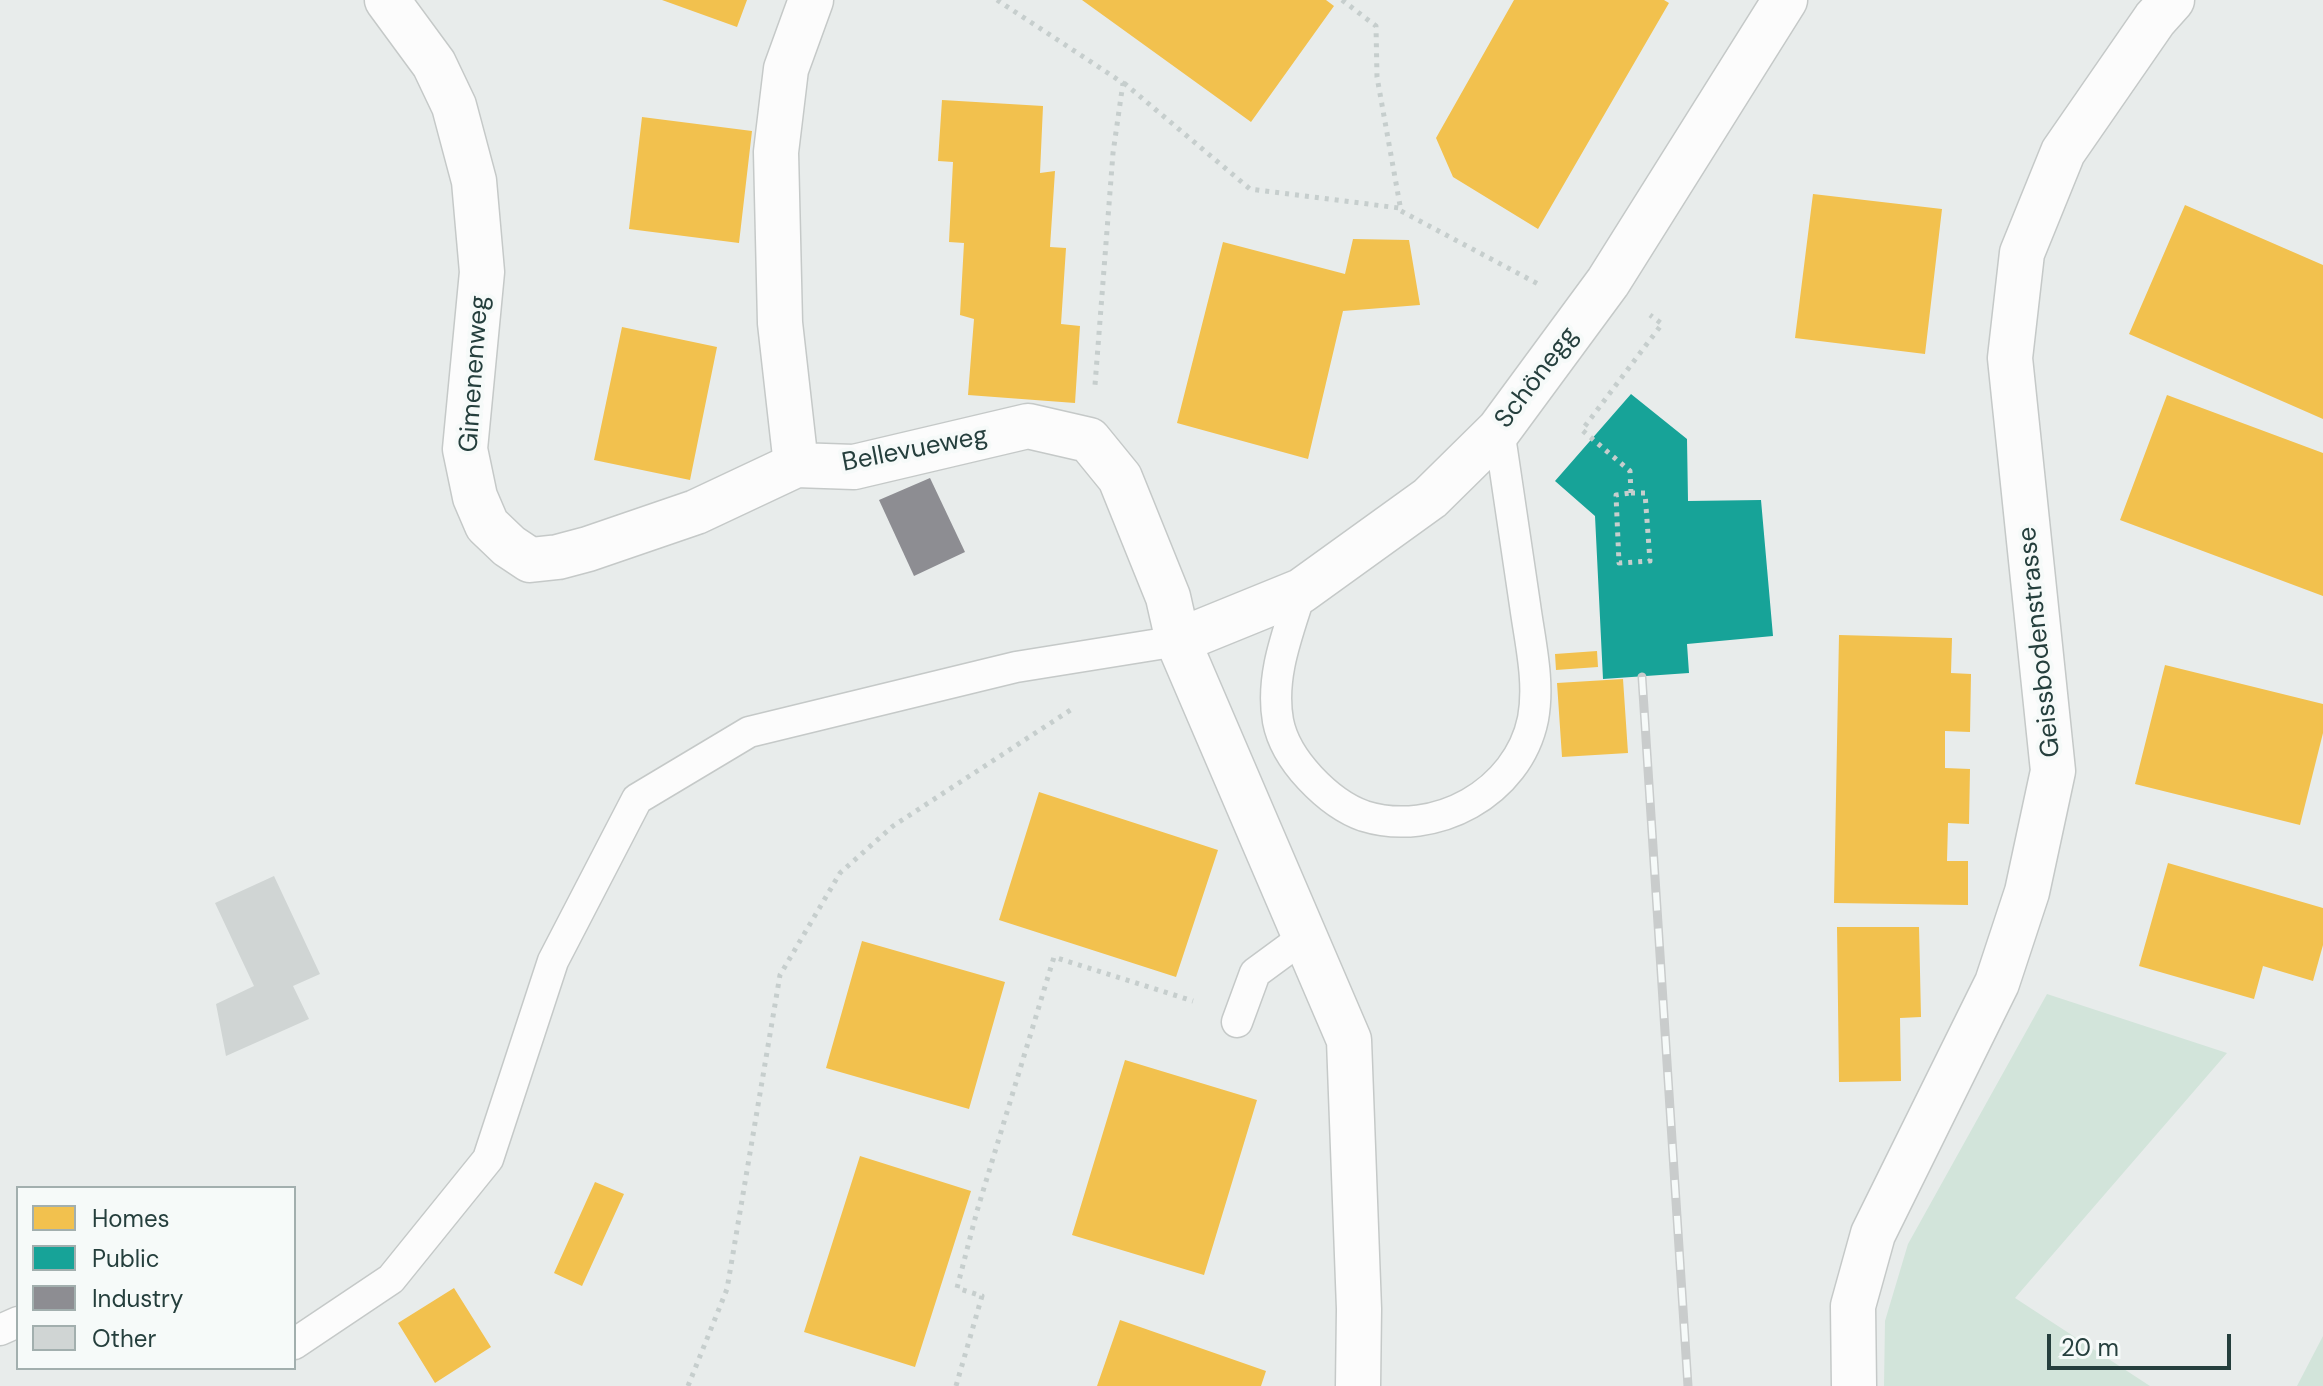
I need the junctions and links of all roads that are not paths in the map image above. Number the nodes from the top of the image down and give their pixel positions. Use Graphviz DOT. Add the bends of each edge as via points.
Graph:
graph roads {
  1 [pos="387,0"];
  2 [pos="811,0"];
  3 [pos="1785,0"];
  4 [pos="2172,0"];
  5 [pos="1499,430"];
  6 [pos="796,465"];
  7 [pos="1301,591"];
  8 [pos="1178,641"];
  9 [pos="1304,937"];
  10 [pos="1238,1019"];
  11 [pos="296,1343"];
  12 [pos="1358,1386"];
  13 [pos="1854,1386"];
  1 -- 6 [label="street, Gimenenweg" via="434,64 454,106 474,181 482,272 465,449 487,525 530,560 558,557 696,512"];
  2 -- 6 [label="street" via="786,69 776,152 780,323"];
  3 -- 5 [label="street, Schönegg" via="1608,282"];
  4 -- 13 [label="street, Geissbodenstrasse" via="2063,152 2022,253 2010,358 2053,771 2027,892 1997,983 1873,1234 1853,1306"];
  5 -- 7 [label="street, Schönegg" via="1430,498"];
  5 -- 7 [label="lane" via="1535,678 1533,720 1516,761 1488,793 1450,815 1407,823 1363,816 1326,795 1296,763 1278,723 1276,679"];
  6 -- 8 [label="street, Bellevueweg" via="854,467 1028,426 1089,440 1120,478 1168,597"];
  7 -- 8 [label="street, Schönegg"];
  8 -- 9 [label="street"];
  8 -- 11 [label="lane" via="1016,667 749,732 637,799 553,961 488,1159 391,1279"];
  9 -- 10 [label="lane" via="1255,973"];
  9 -- 12 [label="street" via="1349,1040"];
}
